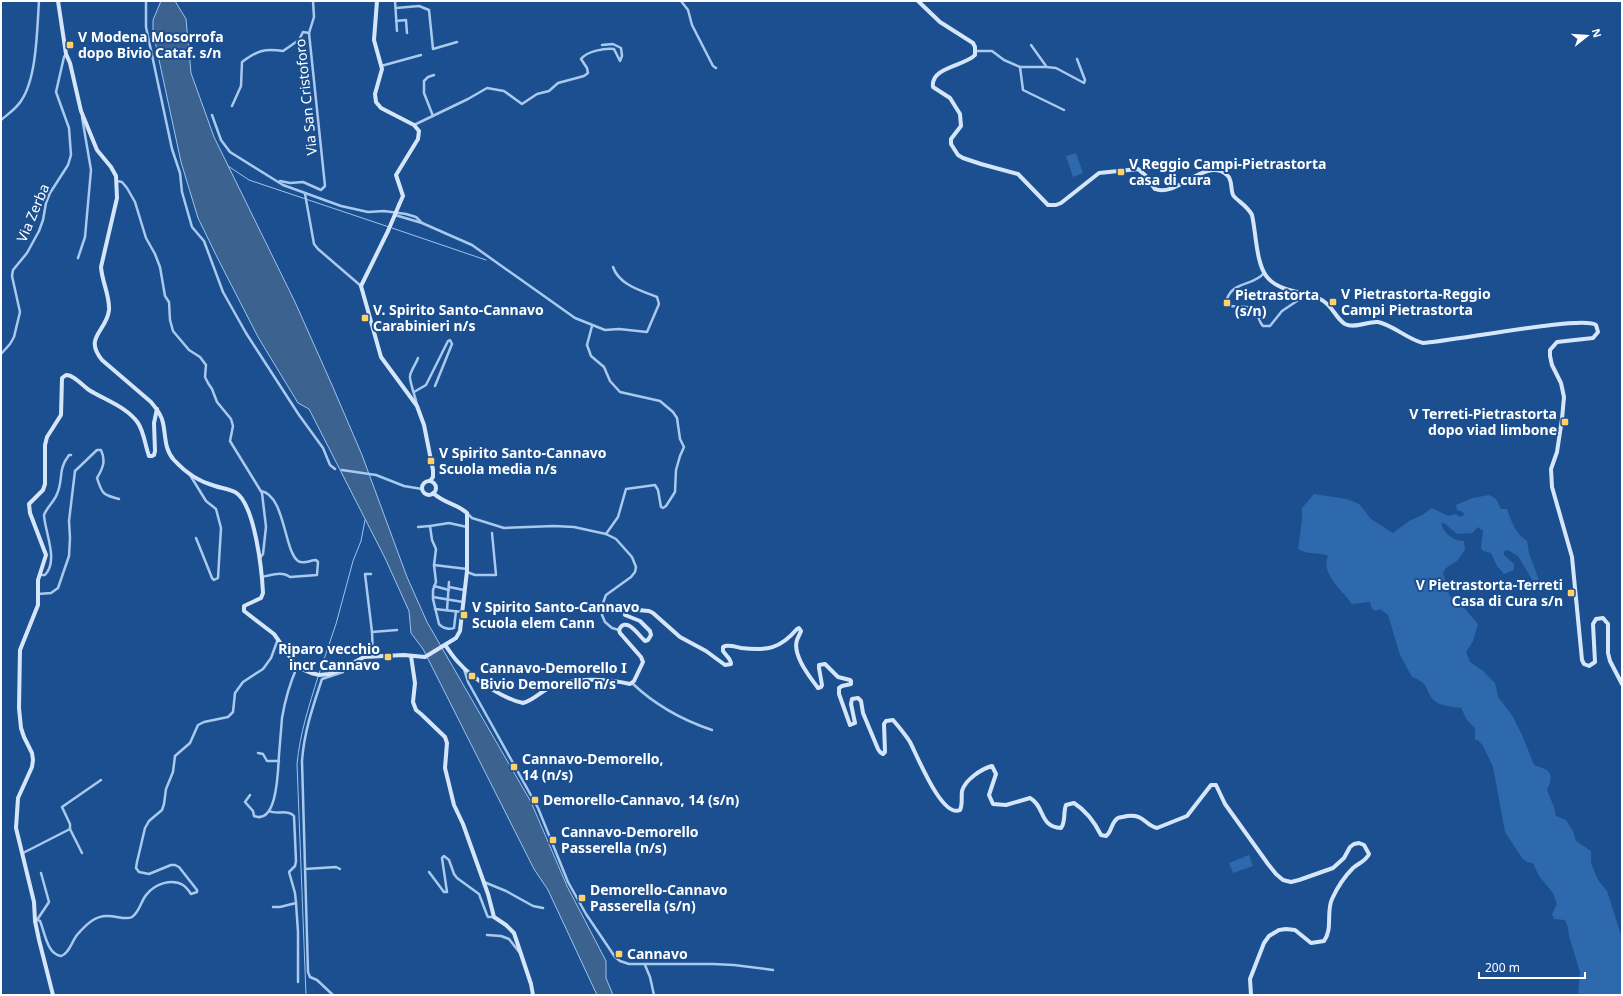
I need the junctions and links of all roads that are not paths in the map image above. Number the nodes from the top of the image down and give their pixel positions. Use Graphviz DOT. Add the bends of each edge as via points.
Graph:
graph roads {
  1 [pos="38,1"];
  2 [pos="58,1"];
  3 [pos="146,1"];
  4 [pos="313,1"];
  5 [pos="377,1"];
  6 [pos="396,1"];
  7 [pos="681,1"];
  8 [pos="918,1"];
  9 [pos="396,8"];
  10 [pos="396,21"];
  11 [pos="397,31"];
  12 [pos="309,33"];
  13 [pos="407,33"];
  14 [pos="457,42"];
  15 [pos="602,45"];
  16 [pos="1031,45"];
  17 [pos="975,51"];
  18 [pos="66,54"];
  19 [pos="421,54"];
  20 [pos="1077,59"];
  21 [pos="381,66"];
  22 [pos="1020,67"];
  23 [pos="1046,67"];
  24 [pos="716,68"];
  25 [pos="434,75"];
  26 [pos="232,106"];
  27 [pos="1064,110"];
  28 [pos="81,112"];
  29 [pos="212,115"];
  30 [pos="434,116"];
  31 [pos="1,120"];
  32 [pos="413,125"];
  33 [pos="117,181"];
  34 [pos="278,181"];
  35 [pos="305,195"];
  36 [pos="395,216"];
  37 [pos="422,223"];
  38 [pos="78,258"];
  39 [pos="613,267"];
  40 [pos="1264,273"];
  41 [pos="361,286"];
  42 [pos="1303,294"];
  43 [pos="592,326"];
  44 [pos="1,354"];
  45 [pos="418,358"];
  46 [pos="435,386"];
  47 [pos="414,392"];
  48 [pos="417,406"];
  49 [pos="157,409"];
  50 [pos="71,455"];
  51 [pos="335,469"];
  52 [pos="342,470"];
  53 [pos="189,473"];
  54 [pos="430,481"];
  55 [pos="422,489"];
  56 [pos="261,491"];
  57 [pos="433,494"];
  58 [pos="119,499"];
  59 [pos="467,513"];
  60 [pos="430,526"];
  61 [pos="418,527"];
  62 [pos="468,527"];
  63 [pos="492,534"];
  64 [pos="606,534"];
  65 [pos="196,538"];
  66 [pos="260,558"];
  67 [pos="434,565"];
  68 [pos="467,571"];
  69 [pos="40,574"];
  70 [pos="371,574"];
  71 [pos="262,577"];
  72 [pos="449,582"];
  73 [pos="434,586"];
  74 [pos="449,588"];
  75 [pos="465,590"];
  76 [pos="38,594"];
  77 [pos="433,597"];
  78 [pos="449,600"];
  79 [pos="463,602"];
  80 [pos="435,609"];
  81 [pos="447,610"];
  82 [pos="456,611"];
  83 [pos="462,612"];
  84 [pos="397,630"];
  85 [pos="619,630"];
  86 [pos="372,632"];
  87 [pos="278,638"];
  88 [pos="444,645"];
  89 [pos="411,656"];
  90 [pos="373,657"];
  91 [pos="297,667"];
  92 [pos="464,668"];
  93 [pos="342,669"];
  94 [pos="632,683"];
  95 [pos="1622,684"];
  96 [pos="712,730"];
  97 [pos="258,753"];
  98 [pos="279,761"];
  99 [pos="101,780"];
  100 [pos="250,795"];
  101 [pos="269,811"];
  102 [pos="70,829"];
  103 [pos="23,853"];
  104 [pos="82,853"];
  105 [pos="305,869"];
  106 [pos="340,869"];
  107 [pos="429,872"];
  108 [pos="42,873"];
  109 [pos="484,882"];
  110 [pos="296,903"];
  111 [pos="273,907"];
  112 [pos="543,908"];
  113 [pos="494,917"];
  114 [pos="36,920"];
  115 [pos="487,935"];
  116 [pos="521,954"];
  117 [pos="645,965"];
  118 [pos="773,970"];
  119 [pos="298,982"];
  120 [pos="53,995"];
  121 [pos="333,995"];
  122 [pos="533,995"];
  123 [pos="654,995"];
  124 [pos="1251,995"];
  1 -- 31 [label="street" via="34,60 29,88 17,107"];
  2 -- 18 [label="street"];
  3 -- 51 [label="street" via="148,34 172,149 192,227 204,241 223,292 246,333"];
  4 -- 12 [label="street, Via San Cristoforo" via="314,17"];
  5 -- 21 [label="street" via="374,40"];
  6 -- 9 [label="street"];
  7 -- 24 [label="street" via="688,10 692,25"];
  8 -- 17 [label="street" via="940,22 970,41"];
  9 -- 10 [label="street"];
  9 -- 14 [label="street" via="419,6 429,10 433,49"];
  10 -- 11 [label="street"];
  10 -- 13 [label="street" via="406,20"];
  12 -- 26 [label="street" via="303,32 299,40 283,51 262,50 242,62 241,86"];
  12 -- 34 [label="street, Via San Cristoforo" via="324,188 321,190 303,182"];
  15 -- 30 [label="street" via="613,44 621,48 620,61 614,49 607,48 581,59 588,68 588,73 584,76 558,84 522,104 504,91 487,88"];
  16 -- 23 [label="street"];
  17 -- 22 [label="street" via="992,51"];
  17 -- 40 [label="street" via="972,58 937,74 932,83 933,87 950,98 960,114 961,126 951,139 951,144 963,158 1018,174 1044,202 1052,205 1066,200 1094,176 1104,172 1138,169 1155,189 1163,190 1172,189 1208,170 1220,171 1230,179 1233,194 1252,215"];
  18 -- 28 [label="street"];
  18 -- 44 [label="street, Via Zerba" via="56,92 69,128 71,156 46,202 39,231 27,253 13,270 20,312 14,337"];
  19 -- 21 [label="street"];
  20 -- 23 [label="street" via="1084,83 1063,71"];
  21 -- 32 [label="street" via="375,94 376,102 381,108"];
  22 -- 23 [label="street"];
  22 -- 27 [label="street" via="1023,90"];
  25 -- 30 [label="street" via="424,81 424,93"];
  28 -- 33 [label="street" via="97,150 111,167"];
  28 -- 38 [label="street" via="90,170 85,237"];
  29 -- 34 [label="street" via="221,140 230,152"];
  30 -- 32 [label="street"];
  32 -- 36 [label="street, bridge" via="419,131 418,139 396,175 403,196"];
  33 -- 49 [label="street" via="117,198 101,267 109,310 96,335 94,346 102,360"];
  33 -- 56 [label="street" via="122,182 135,202 146,238 160,267 173,331 206,365 208,383 231,419 233,426 230,442"];
  34 -- 35 [label="street"];
  35 -- 37 [label="street" via="368,212 406,214 416,217"];
  35 -- 41 [label="street" via="314,244"];
  36 -- 37 [label="street"];
  36 -- 41 [label="street, bridge"];
  37 -- 43 [label="street" via="472,246 575,318"];
  39 -- 43 [label="street" via="615,273 631,286 657,297 659,304 649,330 645,332 605,330"];
  40 -- 42 [label="street" via="1272,283"];
  40 -- 42 [label="street" via="1257,279 1235,288 1227,299 1231,306 1252,309 1263,326 1270,326 1282,311"];
  41 -- 48 [label="street" via="381,357"];
  42 -- 95 [label="street" via="1327,303 1346,324 1352,326 1378,322 1422,343 1554,324 1594,324 1598,330 1595,336 1557,342 1550,350 1564,397 1557,452 1551,469 1552,487 1572,557 1583,662 1589,666 1596,662 1593,624 1596,619 1603,618 1608,624 1610,661"];
  43 -- 64 [label="street" via="587,345 591,356 604,367 610,381 620,392 660,401 673,412 677,418 680,439 684,447 676,470 675,492 664,507 661,507 656,486 626,489 620,513"];
  45 -- 47 [label="street" via="409,380"];
  46 -- 47 [label="street" via="452,344 450,340 426,384"];
  47 -- 48 [label="street"];
  48 -- 54 [label="street" via="424,425 432,464 433,477"];
  49 -- 53 [label="street" via="163,423 168,451"];
  49 -- 69 [label="street" via="154,417 155,451 149,456 138,422 117,405 88,389 70,375 62,378 61,415 45,445 45,484 43,490 29,504 46,555"];
  50 -- 69 [label="street" via="62,464 57,495 44,515 50,563 45,576"];
  52 -- 55 [label="street" via="376,475 404,486"];
  53 -- 65 [label="street" via="206,501 216,509 221,528 218,578 214,580"];
  53 -- 66 [label="street" via="202,482 235,492 240,496 254,529"];
  54 -- 55 [label="street" via="424,483"];
  54 -- 57 [label="street" via="436,488"];
  55 -- 57 [label="street" via="428,495"];
  56 -- 66 [label="street" via="266,527 264,554"];
  56 -- 71 [label="street" via="266,492 272,499 298,561 305,563 316,560 318,569 317,575 278,574"];
  57 -- 59 [label="street"];
  58 -- 76 [label="street" via="105,495 101,490 97,478 102,470 104,457 101,450 97,450 75,471 69,515 70,556 58,588 51,593"];
  59 -- 62 [label="street"];
  59 -- 64 [label="street" via="472,518 504,528 574,527"];
  60 -- 61 [label="street"];
  60 -- 62 [label="street" via="449,523"];
  60 -- 67 [label="street" via="436,549"];
  62 -- 68 [label="street"];
  63 -- 68 [label="street" via="496,575 475,575"];
  64 -- 85 [label="street" via="620,542 632,557 636,567 631,577 606,595 603,603 602,615 605,622"];
  66 -- 71 [label="street"];
  67 -- 68 [label="street"];
  67 -- 73 [label="street"];
  68 -- 75 [label="street"];
  69 -- 76 [label="street"];
  70 -- 86 [label="street" via="365,574"];
  71 -- 87 [label="street" via="261,598 244,606 244,611"];
  72 -- 74 [label="street"];
  73 -- 74 [label="street"];
  73 -- 77 [label="street"];
  74 -- 75 [label="street"];
  74 -- 78 [label="street"];
  75 -- 79 [label="street"];
  76 -- 103 [label="street" via="38,604 20,650 19,662 21,728 33,760 18,798 16,813 16,828"];
  77 -- 78 [label="street"];
  77 -- 80 [label="street"];
  78 -- 79 [label="street"];
  78 -- 81 [label="street"];
  79 -- 83 [label="street"];
  80 -- 81 [label="street"];
  80 -- 82 [label="street" via="438,624 451,629 456,625"];
  81 -- 82 [label="street"];
  82 -- 83 [label="street"];
  83 -- 88 [label="street" via="459,635"];
  84 -- 86 [label="street"];
  85 -- 94 [label="street" via="643,662"];
  85 -- 124 [label="street" via="621,627 629,626 643,639 648,640 651,637 650,631 640,621 627,617 625,611 629,608 648,611 680,637 728,666 731,660 723,651 725,646 758,650 769,648 785,642 800,629 796,646 804,670 818,688 822,685 819,665 822,664 838,677 852,681 839,688 850,725 855,723 852,699 858,698 862,701 863,713 878,749 884,754 884,724 886,720 893,720 910,742 940,799 945,806 957,812 962,806 962,790 965,784 992,766 996,774 989,795 993,804 1006,805 1030,798 1037,803 1051,826 1061,828 1066,805 1074,803 1096,825 1101,835 1106,836 1118,818 1138,816 1157,828 1188,816 1211,785 1216,785 1225,804 1268,864 1283,880 1291,882 1333,868 1354,844 1359,842 1364,845 1369,854 1367,858 1345,877 1331,900 1328,936 1324,941 1311,943 1295,930 1286,929 1269,936 1250,979"];
  86 -- 90 [label="street"];
  87 -- 91 [label="street"];
  87 -- 114 [label="street" via="271,658 263,669 243,682 234,693 233,712 228,717 198,725 190,743 175,756 162,810 145,828 136,862 139,872 149,874 175,865 193,883 196,892 191,894 184,885 175,882 158,885 146,895 133,917 127,919 107,915 93,920 61,956 56,956 52,952 40,921"];
  88 -- 89 [label="street" via="425,657"];
  88 -- 92 [label="street"];
  89 -- 90 [label="street"];
  89 -- 109 [label="street" via="415,683 413,702 416,710 445,737 446,768 454,805"];
  90 -- 93 [label="street" via="364,657"];
  91 -- 93 [label="street" via="319,675"];
  91 -- 98 [label="street" via="282,717"];
  92 -- 94 [label="street" via="507,697 523,703 550,687 568,682 612,680"];
  92 -- 117 [label="street" via="468,682 538,808 568,882 586,914 620,962"];
  93 -- 105 [label="street" via="343,672 322,679 303,742"];
  94 -- 96 [label="street" via="680,717"];
  97 -- 98 [label="street" via="263,754 267,761"];
  98 -- 101 [label="street" via="276,790"];
  99 -- 102 [label="street" via="62,807"];
  100 -- 101 [label="street" via="245,802 254,816 263,816"];
  101 -- 110 [label="street" via="290,813 294,816 296,861 289,872"];
  102 -- 103 [label="street"];
  102 -- 104 [label="street"];
  103 -- 114 [label="street"];
  105 -- 106 [label="street" via="336,866"];
  105 -- 121 [label="street" via="308,972 310,977"];
  107 -- 113 [label="street" via="439,887 446,892 442,858 444,856 449,860 454,874 479,894 488,917"];
  108 -- 114 [label="street" via="49,902"];
  109 -- 112 [label="street" via="533,906"];
  109 -- 113 [label="street"];
  110 -- 111 [label="street"];
  110 -- 119 [label="street"];
  113 -- 116 [label="street" via="514,933"];
  114 -- 120 [label="street"];
  115 -- 116 [label="street" via="509,939"];
  116 -- 122 [label="street"];
  117 -- 118 [label="street" via="720,964"];
  117 -- 123 [label="street"];
}
